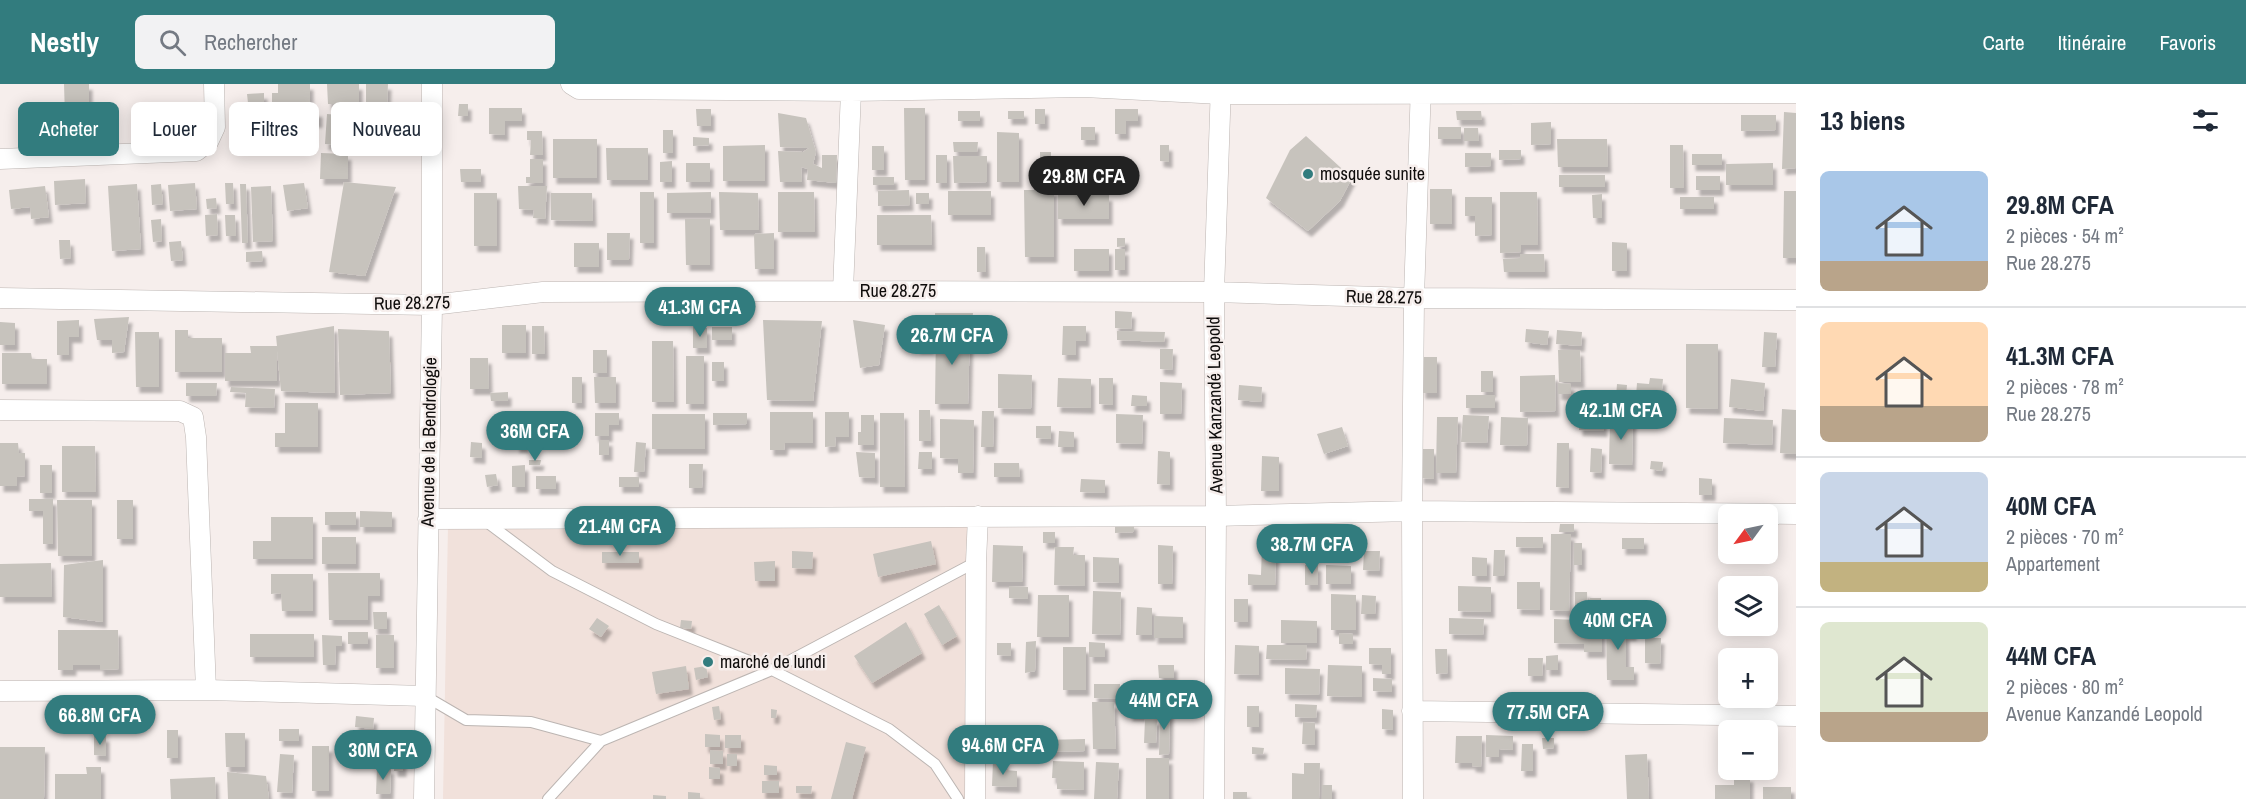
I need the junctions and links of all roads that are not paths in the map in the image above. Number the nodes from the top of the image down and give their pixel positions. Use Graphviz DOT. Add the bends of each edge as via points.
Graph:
graph roads {
  1 [pos="214,84"];
  2 [pos="432,84"];
  3 [pos="571,84"];
  4 [pos="1084,86"];
  5 [pos="1221,89"];
  6 [pos="1421,89"];
  7 [pos="851,91"];
  8 [pos="1796,93"];
  9 [pos="0,159"];
  10 [pos="843,291"];
  11 [pos="1214,292"];
  12 [pos="0,298"];
  13 [pos="1414,298"];
  14 [pos="1796,300"];
  15 [pos="432,305"];
  16 [pos="0,410"];
  17 [pos="1412,511"];
  18 [pos="1796,514"];
  19 [pos="978,516"];
  20 [pos="1216,516"];
  21 [pos="428,519"];
  22 [pos="484,520"];
  23 [pos="976,562"];
  24 [pos="772,670"];
  25 [pos="206,690"];
  26 [pos="0,691"];
  27 [pos="425,696"];
  28 [pos="1412,711"];
  29 [pos="1796,716"];
  30 [pos="600,741"];
  31 [pos="424,799"];
  32 [pos="548,799"];
  33 [pos="958,799"];
  34 [pos="975,799"];
  35 [pos="1214,799"];
  36 [pos="1413,799"];
  1 -- 9 [label="street" via="214,127 208,142 196,151"];
  2 -- 15 [label="street, Avenue de la Bendrologie"];
  3 -- 7 [label="street" via="579,89"];
  4 -- 5 [label="street"];
  4 -- 7 [label="street"];
  5 -- 6 [label="street"];
  5 -- 11 [label="street, Avenue Kanzandé Leopold"];
  6 -- 8 [label="street"];
  6 -- 13 [label="street"];
  7 -- 10 [label="street"];
  10 -- 11 [label="street, Rue 28.275"];
  10 -- 15 [label="street, Rue 28.275" via="543,292"];
  11 -- 13 [label="street, Rue 28.275"];
  11 -- 20 [label="street, Avenue Kanzandé Leopold"];
  12 -- 15 [label="street, Rue 28.275"];
  13 -- 14 [label="street, Rue 28.275"];
  13 -- 17 [label="street"];
  15 -- 21 [label="street, Avenue de la Bendrologie"];
  16 -- 25 [label="street" via="180,411 193,417"];
  17 -- 18 [label="street"];
  17 -- 20 [label="street"];
  17 -- 28 [label="street"];
  19 -- 20 [label="street"];
  19 -- 22 [label="street"];
  19 -- 23 [label="street"];
  20 -- 35 [label="street, Avenue Kanzandé Leopold"];
  21 -- 22 [label="street"];
  21 -- 27 [label="street, Avenue de la Bendrologie"];
  22 -- 24 [label="lane" via="552,571 656,624"];
  23 -- 24 [label="lane"];
  23 -- 34 [label="street"];
  24 -- 30 [label="lane"];
  24 -- 33 [label="lane" via="889,729 935,764"];
  25 -- 26 [label="street"];
  25 -- 27 [label="street"];
  27 -- 30 [label="lane" via="466,720 531,722"];
  27 -- 31 [label="street, Avenue de la Bendrologie"];
  28 -- 29 [label="street"];
  28 -- 36 [label="street"];
  30 -- 32 [label="lane"];
}
